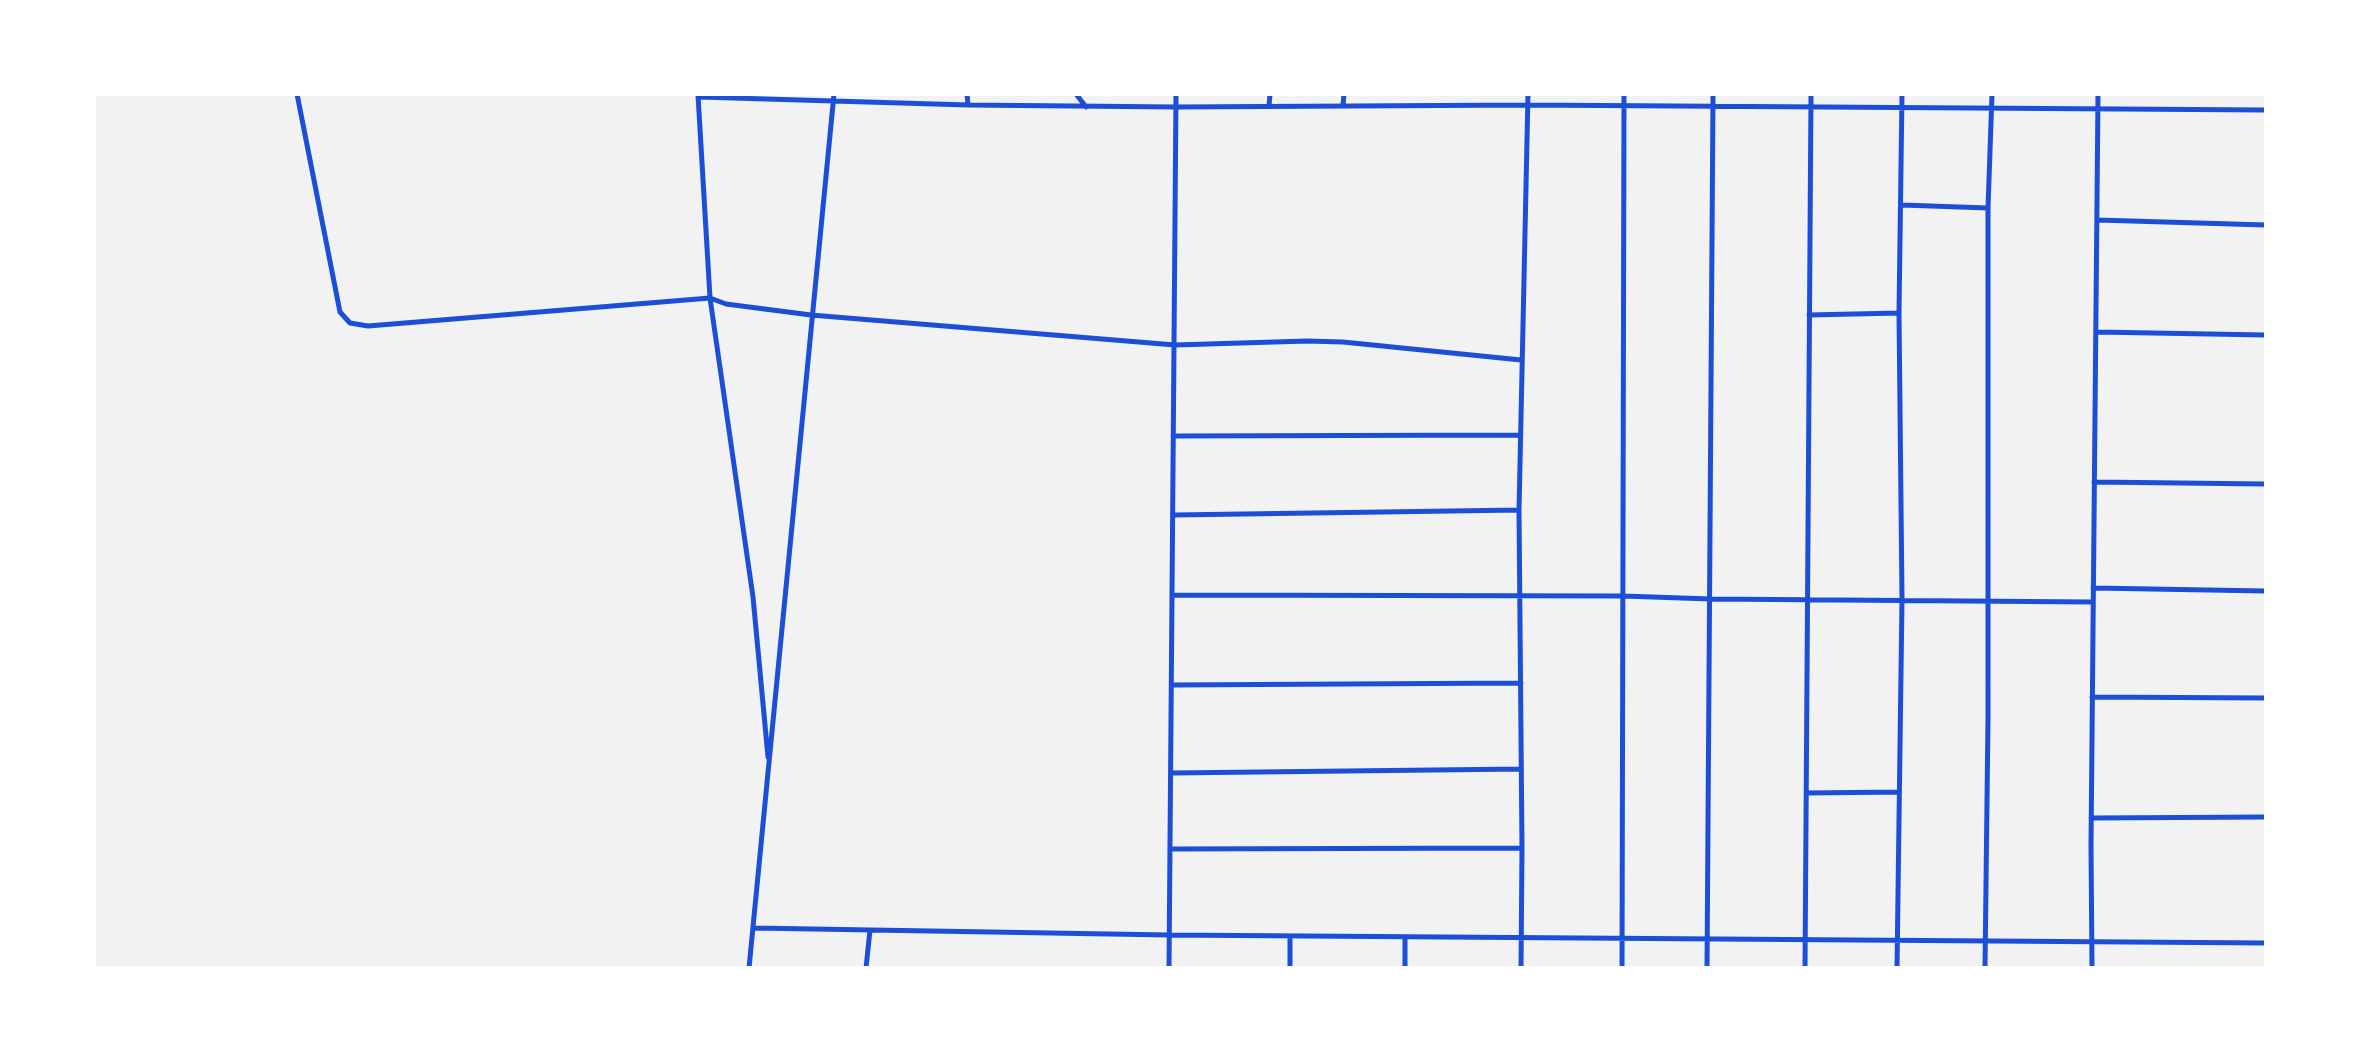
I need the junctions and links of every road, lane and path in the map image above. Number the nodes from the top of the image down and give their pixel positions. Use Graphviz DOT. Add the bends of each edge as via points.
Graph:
graph roads {
  1 [pos="297,94"];
  2 [pos="967,94"];
  3 [pos="1076,94"];
  4 [pos="1176,94"];
  5 [pos="1270,94"];
  6 [pos="1344,94"];
  7 [pos="1528,94"];
  8 [pos="1624,94"];
  9 [pos="1713,94"];
  10 [pos="1811,94"];
  11 [pos="1902,94"];
  12 [pos="1992,94"];
  13 [pos="2098,94"];
  14 [pos="698,96"];
  15 [pos="834,98"];
  16 [pos="968,105"];
  17 [pos="1343,105"];
  18 [pos="1527,105"];
  19 [pos="1624,105"];
  20 [pos="1086,106"];
  21 [pos="1269,106"];
  22 [pos="1713,106"];
  23 [pos="1810,107"];
  24 [pos="1992,107"];
  25 [pos="1176,108"];
  26 [pos="1902,108"];
  27 [pos="2098,109"];
  28 [pos="2265,110"];
  29 [pos="1902,205"];
  30 [pos="1988,208"];
  31 [pos="2097,220"];
  32 [pos="2265,225"];
  33 [pos="711,298"];
  34 [pos="1899,313"];
  35 [pos="811,315"];
  36 [pos="1809,315"];
  37 [pos="2096,332"];
  38 [pos="2265,335"];
  39 [pos="1175,345"];
  40 [pos="1521,360"];
  41 [pos="1520,435"];
  42 [pos="1174,436"];
  43 [pos="2094,482"];
  44 [pos="2265,484"];
  45 [pos="1519,510"];
  46 [pos="1174,515"];
  47 [pos="2093,588"];
  48 [pos="2265,591"];
  49 [pos="1173,595"];
  50 [pos="1519,596"];
  51 [pos="1623,596"];
  52 [pos="1711,599"];
  53 [pos="1808,599"];
  54 [pos="1902,599"];
  55 [pos="1987,600"];
  56 [pos="2093,602"];
  57 [pos="1521,683"];
  58 [pos="1172,685"];
  59 [pos="2092,697"];
  60 [pos="2265,698"];
  61 [pos="1521,769"];
  62 [pos="770,770"];
  63 [pos="1171,773"];
  64 [pos="1899,792"];
  65 [pos="1806,793"];
  66 [pos="2265,817"];
  67 [pos="2091,818"];
  68 [pos="1522,848"];
  69 [pos="1170,849"];
  70 [pos="753,928"];
  71 [pos="870,930"];
  72 [pos="1169,935"];
  73 [pos="1290,936"];
  74 [pos="1405,937"];
  75 [pos="1521,938"];
  76 [pos="1622,938"];
  77 [pos="1708,940"];
  78 [pos="1805,940"];
  79 [pos="1897,940"];
  80 [pos="1985,941"];
  81 [pos="2092,941"];
  82 [pos="2265,943"];
  83 [pos="749,968"];
  84 [pos="866,968"];
  85 [pos="1169,968"];
  86 [pos="1290,968"];
  87 [pos="1405,968"];
  88 [pos="1521,968"];
  89 [pos="1622,968"];
  90 [pos="1707,968"];
  91 [pos="1805,968"];
  92 [pos="1897,968"];
  93 [pos="1985,968"];
  94 [pos="2092,968"];
  1 -- 33 [label="street" via="340,312 350,323 368,326"];
  2 -- 16 [label="street"];
  3 -- 20 [label="street"];
  4 -- 25 [label="street"];
  5 -- 21 [label="street"];
  6 -- 17 [label="street"];
  7 -- 18 [label="street"];
  8 -- 19 [label="street"];
  9 -- 22 [label="street"];
  10 -- 23 [label="street"];
  11 -- 26 [label="street"];
  12 -- 24 [label="street"];
  13 -- 27 [label="street"];
  14 -- 15 [label="street"];
  14 -- 33 [label="street"];
  15 -- 16 [label="street"];
  15 -- 35 [label="street"];
  16 -- 20 [label="street"];
  17 -- 18 [label="street"];
  17 -- 21 [label="street"];
  18 -- 19 [label="street"];
  18 -- 40 [label="street"];
  19 -- 22 [label="street"];
  19 -- 51 [label="street"];
  20 -- 25 [label="street"];
  21 -- 25 [label="street"];
  22 -- 23 [label="street"];
  22 -- 52 [label="street"];
  23 -- 26 [label="street"];
  23 -- 36 [label="street"];
  24 -- 26 [label="street"];
  24 -- 27 [label="street"];
  24 -- 30 [label="street"];
  25 -- 39 [label="street"];
  26 -- 29 [label="street"];
  27 -- 28 [label="street"];
  27 -- 31 [label="street"];
  29 -- 30 [label="street"];
  29 -- 34 [label="street"];
  30 -- 55 [label="street"];
  31 -- 32 [label="street"];
  31 -- 37 [label="street"];
  33 -- 35 [label="street" via="726,304"];
  33 -- 62 [label="street" via="753,597"];
  34 -- 36 [label="street"];
  34 -- 54 [label="street"];
  35 -- 39 [label="street"];
  35 -- 62 [label="street"];
  36 -- 53 [label="street"];
  37 -- 38 [label="street"];
  37 -- 43 [label="street"];
  39 -- 40 [label="street" via="1325,342"];
  39 -- 42 [label="street"];
  40 -- 41 [label="street"];
  41 -- 42 [label="street"];
  41 -- 45 [label="street"];
  42 -- 46 [label="street"];
  43 -- 44 [label="street"];
  43 -- 47 [label="street"];
  45 -- 46 [label="street"];
  45 -- 50 [label="street"];
  46 -- 49 [label="street"];
  47 -- 48 [label="street"];
  47 -- 56 [label="street"];
  49 -- 50 [label="street"];
  49 -- 58 [label="street"];
  50 -- 51 [label="street"];
  50 -- 57 [label="street"];
  51 -- 52 [label="street"];
  51 -- 76 [label="street"];
  52 -- 53 [label="street"];
  52 -- 77 [label="street"];
  53 -- 54 [label="street"];
  53 -- 65 [label="street"];
  54 -- 55 [label="street"];
  54 -- 64 [label="street"];
  55 -- 56 [label="street"];
  55 -- 80 [label="street"];
  56 -- 59 [label="street"];
  57 -- 58 [label="street"];
  57 -- 61 [label="street"];
  58 -- 63 [label="street"];
  59 -- 60 [label="street"];
  59 -- 67 [label="street"];
  61 -- 63 [label="street"];
  61 -- 68 [label="street"];
  62 -- 70 [label="street"];
  63 -- 69 [label="street"];
  64 -- 65 [label="street"];
  64 -- 79 [label="street"];
  65 -- 78 [label="street"];
  66 -- 67 [label="street"];
  67 -- 81 [label="street"];
  68 -- 69 [label="street"];
  68 -- 75 [label="street"];
  69 -- 72 [label="street"];
  70 -- 71 [label="street"];
  70 -- 83 [label="street"];
  71 -- 72 [label="street"];
  71 -- 84 [label="street"];
  72 -- 73 [label="street"];
  72 -- 85 [label="street"];
  73 -- 74 [label="street"];
  73 -- 86 [label="street"];
  74 -- 75 [label="street"];
  74 -- 87 [label="street"];
  75 -- 76 [label="street"];
  75 -- 88 [label="street"];
  76 -- 77 [label="street"];
  76 -- 89 [label="street"];
  77 -- 78 [label="street"];
  77 -- 90 [label="street"];
  78 -- 79 [label="street"];
  78 -- 91 [label="street"];
  79 -- 80 [label="street"];
  79 -- 92 [label="street"];
  80 -- 81 [label="street"];
  80 -- 93 [label="street"];
  81 -- 82 [label="street"];
  81 -- 94 [label="street"];
}
